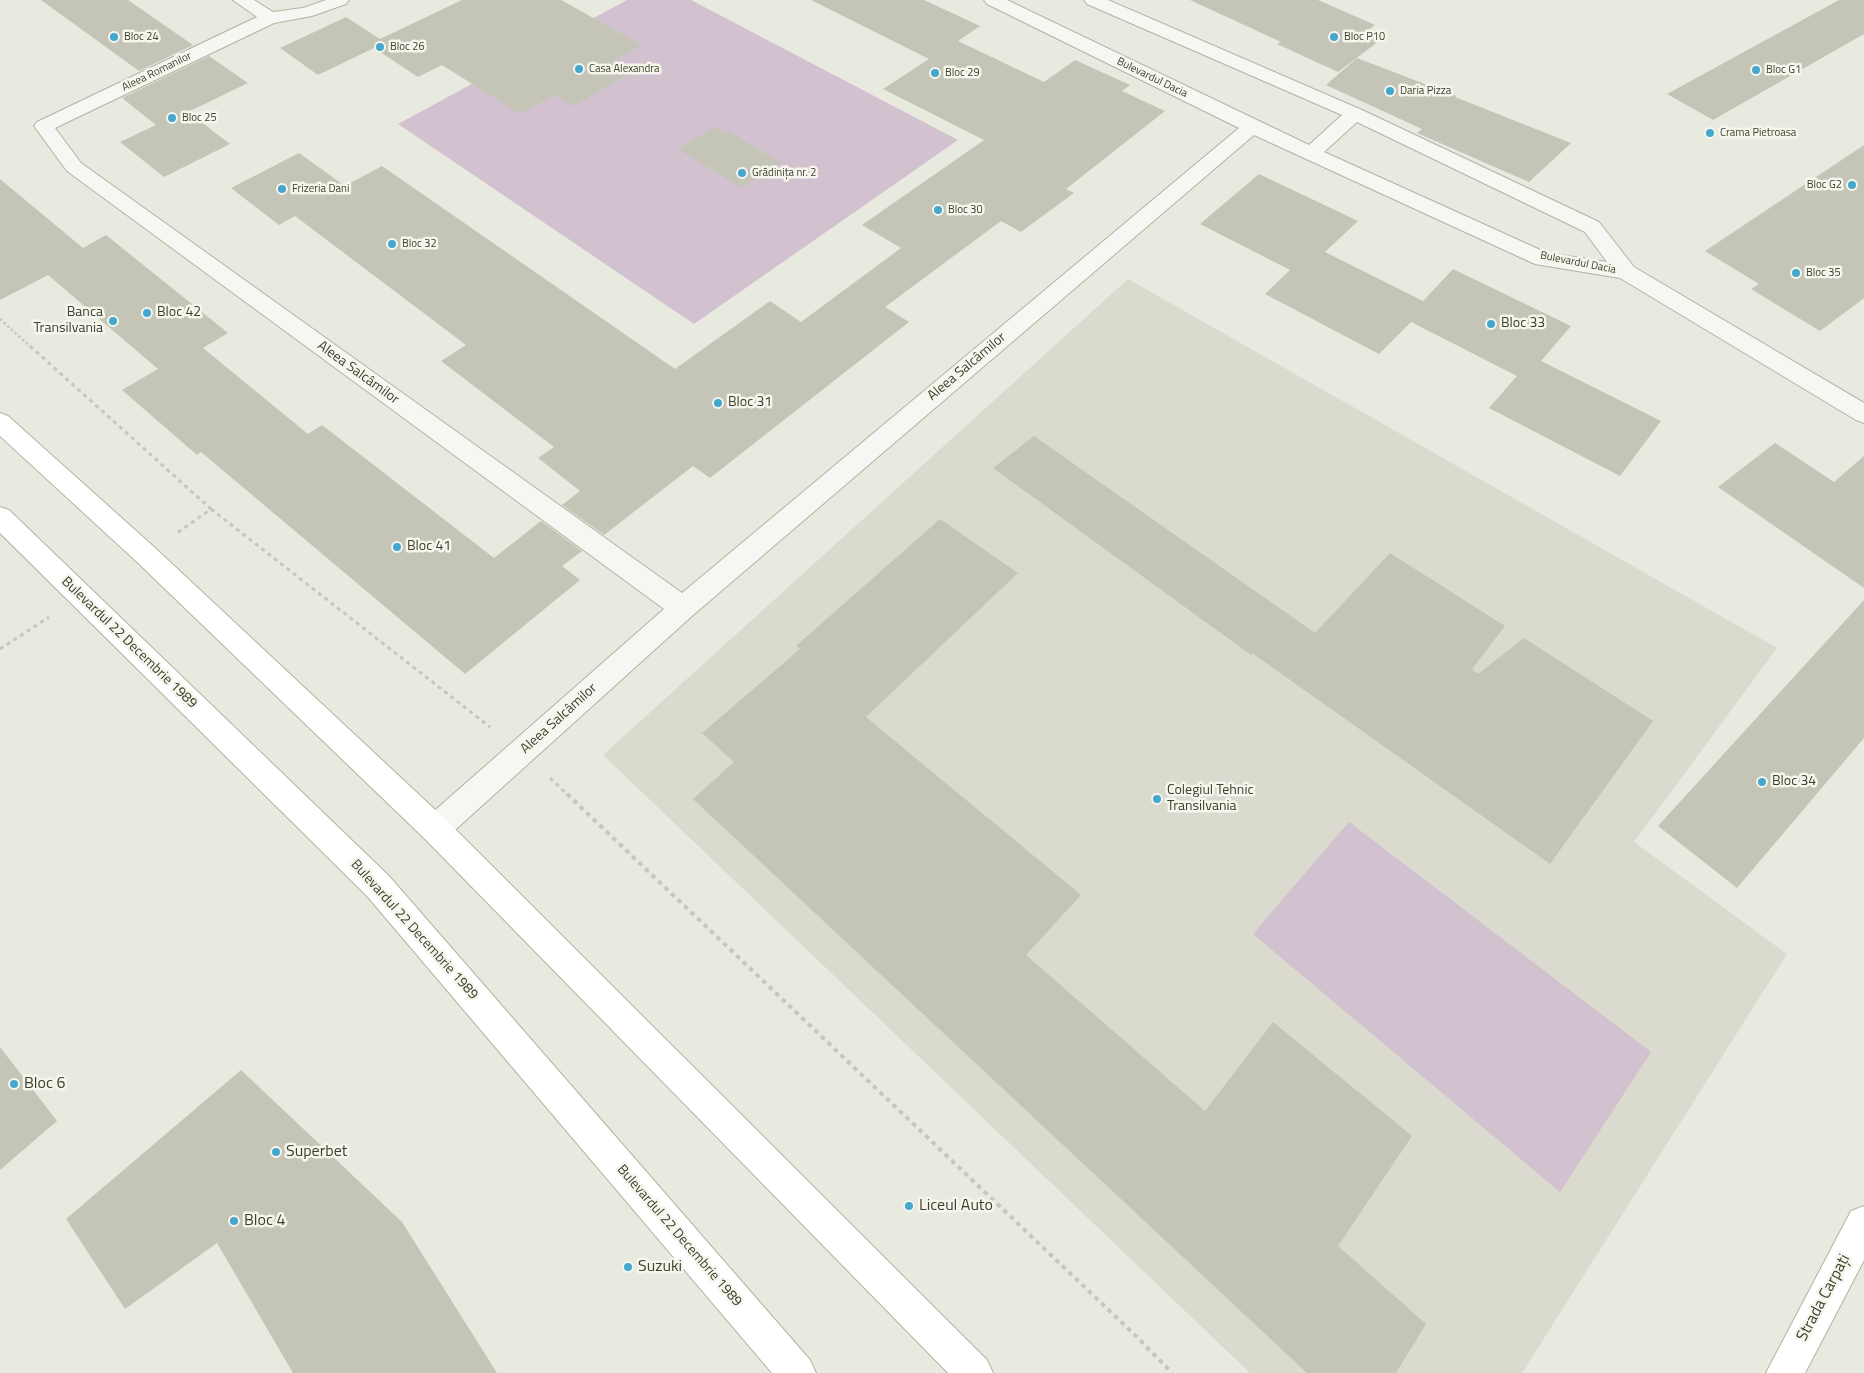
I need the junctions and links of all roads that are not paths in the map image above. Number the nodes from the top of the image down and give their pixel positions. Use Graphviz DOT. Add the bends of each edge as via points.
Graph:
graph roads {
  1 [pos="242,0"];
  2 [pos="340,0"];
  3 [pos="993,0"];
  4 [pos="1093,0"];
  5 [pos="270,18"];
  6 [pos="1355,114"];
  7 [pos="44,126"];
  8 [pos="1252,126"];
  9 [pos="1312,153"];
  10 [pos="1626,272"];
  11 [pos="1864,414"];
  12 [pos="0,422"];
  13 [pos="0,517"];
  14 [pos="683,608"];
  15 [pos="435,829"];
  16 [pos="1864,1224"];
  17 [pos="797,1373"];
  18 [pos="974,1373"];
  19 [pos="1785,1373"];
  1 -- 5 [label="street"];
  2 -- 5 [label="street, Aleea Romanilor" via="293,16"];
  3 -- 8 [label="street, Bulevardul Dacia"];
  4 -- 6 [label="street, Bulevardul Dacia"];
  5 -- 7 [label="street, Aleea Romanilor"];
  6 -- 9 [label="street"];
  6 -- 10 [label="street, Bulevardul Dacia" via="1592,228"];
  7 -- 14 [label="street, Aleea Salcâmilor" via="74,167"];
  8 -- 9 [label="street, Bulevardul Dacia"];
  8 -- 14 [label="street, Aleea Salcâmilor"];
  9 -- 10 [label="street, Bulevardul Dacia" via="1543,259"];
  10 -- 11 [label="street, Bulevardul Dacia"];
  12 -- 15 [label="main road" via="145,554"];
  13 -- 17 [label="main road, Bulevardul 22 Decembrie 1989" via="378,886"];
  14 -- 15 [label="street, Aleea Salcâmilor"];
  15 -- 18 [label="main road"];
  16 -- 19 [label="main road, Strada Carpați"];
}
